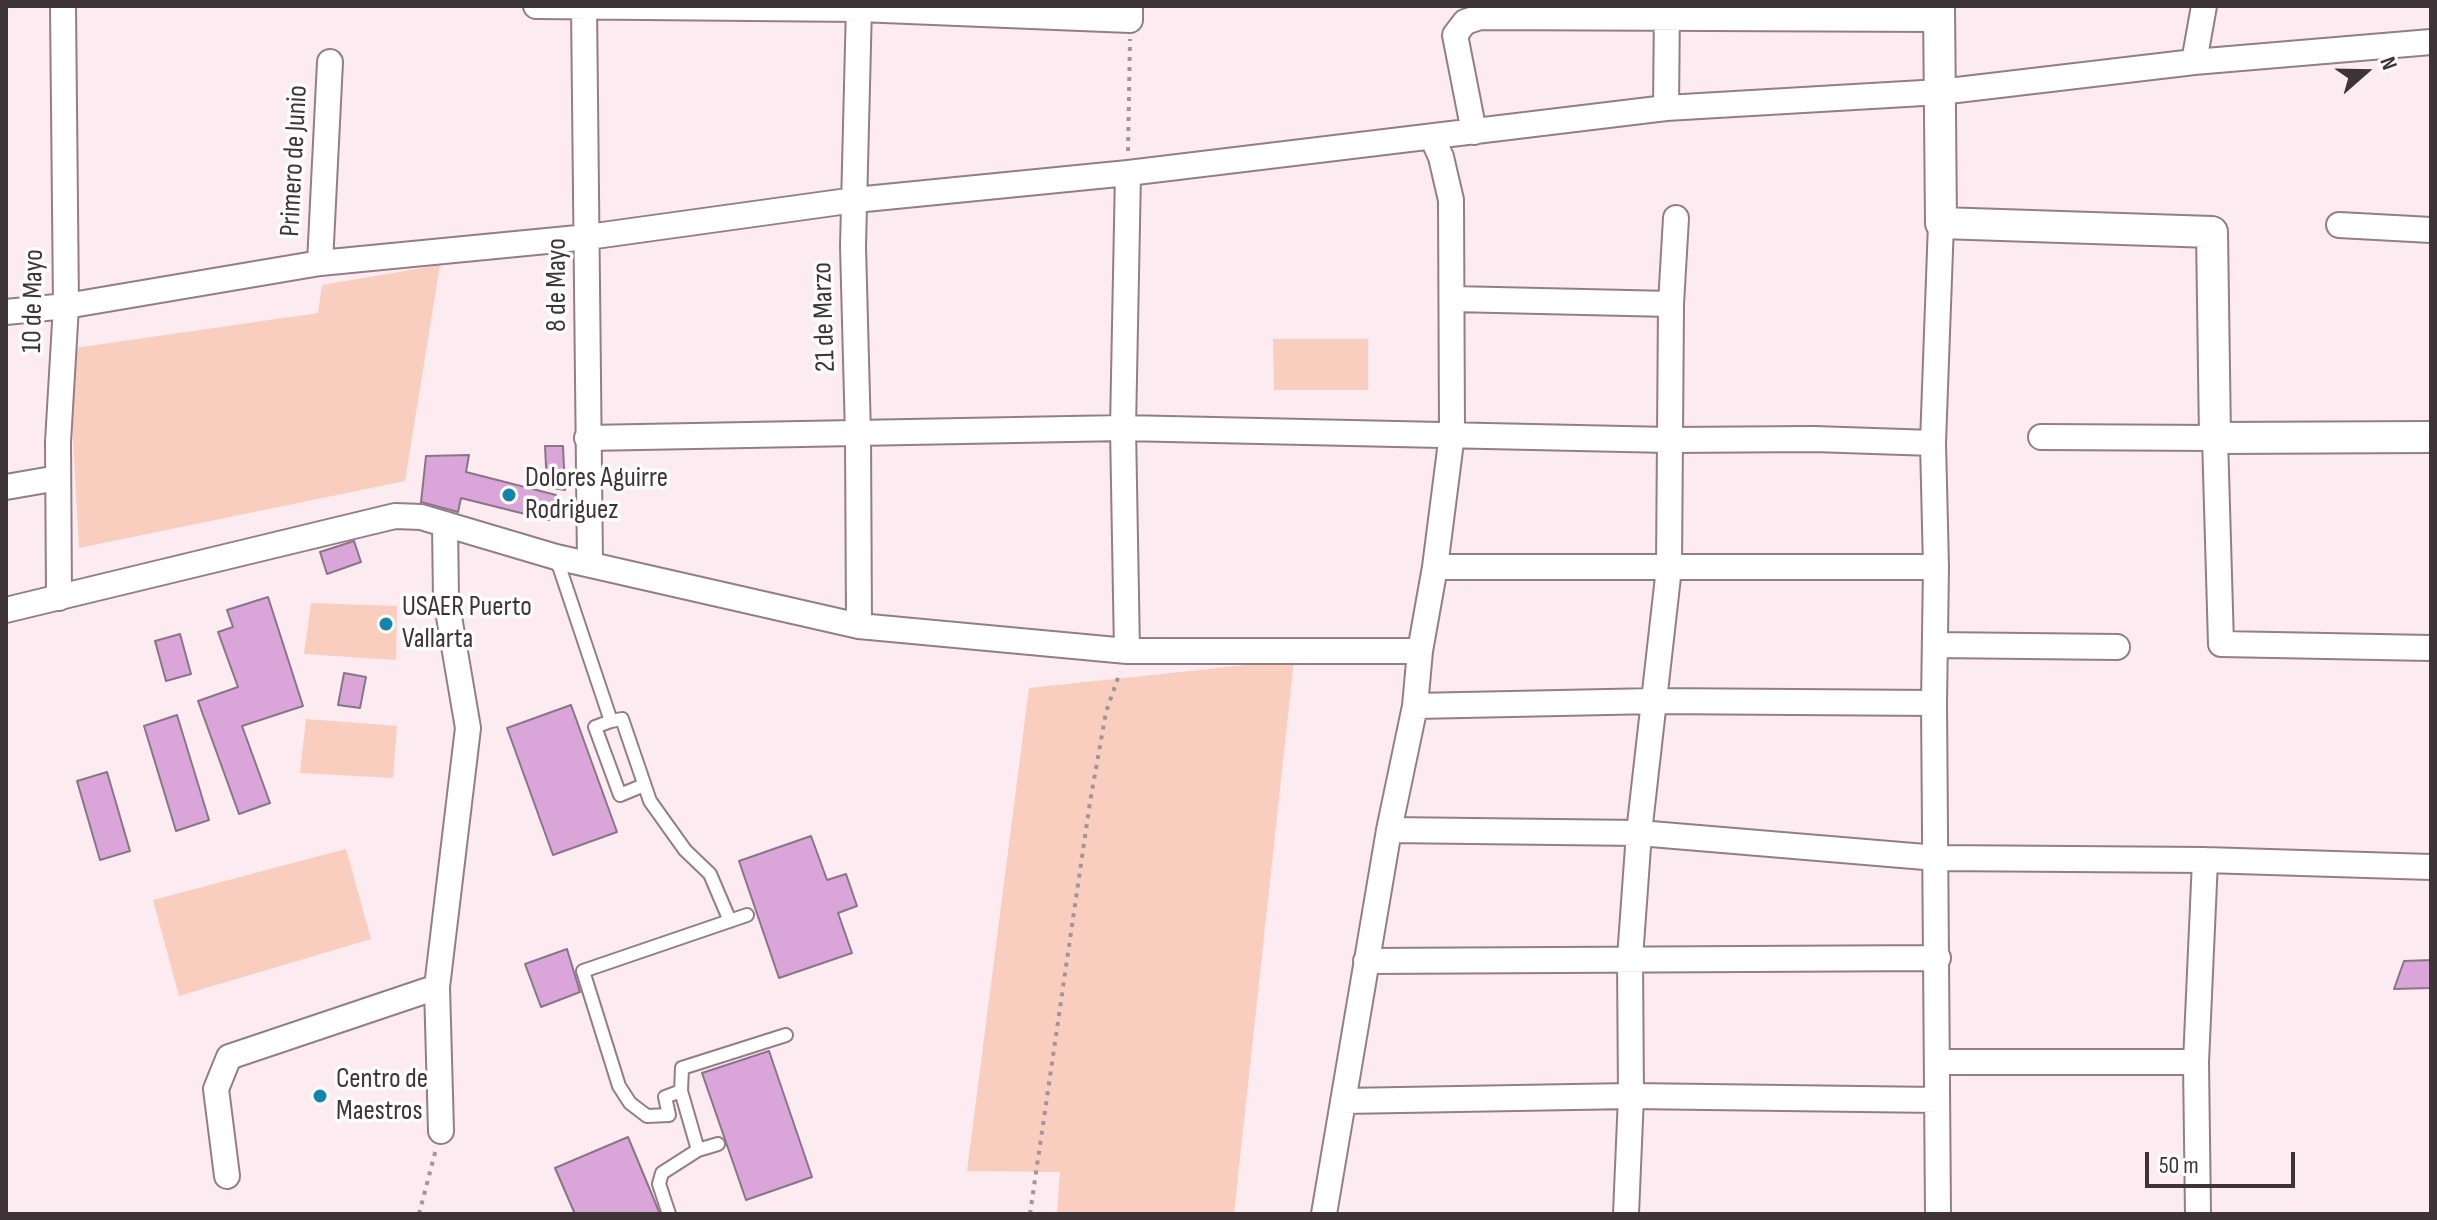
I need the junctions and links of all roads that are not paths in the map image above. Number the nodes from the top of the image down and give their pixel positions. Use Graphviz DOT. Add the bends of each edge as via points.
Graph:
graph roads {
  1 [pos="63,6"];
  2 [pos="536,6"];
  3 [pos="2204,6"];
  4 [pos="584,7"];
  5 [pos="859,8"];
  6 [pos="1938,12"];
  7 [pos="1130,13"];
  8 [pos="1667,13"];
  9 [pos="2425,39"];
  10 [pos="330,62"];
  11 [pos="2194,62"];
  12 [pos="1940,92"];
  13 [pos="1666,108"];
  14 [pos="1474,132"];
  15 [pos="1432,137"];
  16 [pos="1128,173"];
  17 [pos="855,200"];
  18 [pos="1676,218"];
  19 [pos="1941,223"];
  20 [pos="2339,225"];
  21 [pos="2431,230"];
  22 [pos="588,237"];
  23 [pos="320,263"];
  24 [pos="1453,299"];
  25 [pos="1671,304"];
  26 [pos="66,306"];
  27 [pos="6,312"];
  28 [pos="1123,428"];
  29 [pos="1452,434"];
  30 [pos="858,435"];
  31 [pos="2041,437"];
  32 [pos="2431,437"];
  33 [pos="587,438"];
  34 [pos="2215,438"];
  35 [pos="1669,440"];
  36 [pos="1933,443"];
  37 [pos="58,478"];
  38 [pos="6,487"];
  39 [pos="445,524"];
  40 [pos="556,557"];
  41 [pos="590,564"];
  42 [pos="1435,567"];
  43 [pos="1936,567"];
  44 [pos="1669,568"];
  45 [pos="59,598"];
  46 [pos="6,610"];
  47 [pos="859,626"];
  48 [pos="1936,645"];
  49 [pos="2117,647"];
  50 [pos="2431,648"];
  51 [pos="1127,651"];
  52 [pos="1420,651"];
  53 [pos="1655,701"];
  54 [pos="1934,703"];
  55 [pos="1415,706"];
  56 [pos="611,721"];
  57 [pos="644,785"];
  58 [pos="1389,830"];
  59 [pos="1639,833"];
  60 [pos="1937,858"];
  61 [pos="2205,860"];
  62 [pos="2431,867"];
  63 [pos="747,915"];
  64 [pos="730,921"];
  65 [pos="1630,958"];
  66 [pos="1938,958"];
  67 [pos="1366,961"];
  68 [pos="437,987"];
  69 [pos="786,1035"];
  70 [pos="1937,1062"];
  71 [pos="2196,1062"];
  72 [pos="681,1091"];
  73 [pos="1631,1096"];
  74 [pos="1937,1100"];
  75 [pos="1343,1101"];
  76 [pos="687,1109"];
  77 [pos="669,1115"];
  78 [pos="441,1131"];
  79 [pos="718,1144"];
  80 [pos="698,1150"];
  81 [pos="227,1176"];
  82 [pos="669,1214"];
  83 [pos="1324,1214"];
  84 [pos="1626,1214"];
  85 [pos="1938,1214"];
  86 [pos="2198,1214"];
  1 -- 26 [label="street, 10 de Mayo"];
  2 -- 4 [label="street"];
  3 -- 11 [label="street"];
  4 -- 5 [label="street"];
  4 -- 22 [label="street, 8 de Mayo"];
  5 -- 7 [label="street"];
  5 -- 17 [label="street, 21 de Marzo"];
  6 -- 8 [label="street"];
  6 -- 12 [label="street"];
  8 -- 13 [label="street"];
  8 -- 14 [label="street" via="1480,17 1465,22 1455,35"];
  9 -- 11 [label="street"];
  10 -- 23 [label="street, Primero de Junio"];
  11 -- 12 [label="street"];
  12 -- 13 [label="street"];
  12 -- 19 [label="street"];
  13 -- 14 [label="street"];
  14 -- 15 [label="street"];
  15 -- 16 [label="street"];
  15 -- 24 [label="street" via="1451,200"];
  16 -- 17 [label="street"];
  16 -- 28 [label="street"];
  17 -- 22 [label="street"];
  17 -- 30 [label="street, 21 de Marzo"];
  18 -- 25 [label="street"];
  19 -- 34 [label="street" via="2212,232"];
  19 -- 36 [label="street"];
  20 -- 21 [label="street"];
  22 -- 23 [label="street"];
  22 -- 33 [label="street, 8 de Mayo"];
  23 -- 26 [label="street"];
  24 -- 25 [label="street"];
  24 -- 29 [label="street"];
  25 -- 35 [label="street"];
  26 -- 27 [label="street"];
  26 -- 37 [label="street, 10 de Mayo"];
  28 -- 29 [label="street"];
  28 -- 30 [label="street"];
  28 -- 51 [label="street"];
  29 -- 35 [label="street"];
  29 -- 42 [label="street"];
  30 -- 33 [label="street"];
  30 -- 47 [label="street, 21 de Marzo"];
  31 -- 34 [label="street"];
  32 -- 34 [label="street"];
  33 -- 41 [label="street, 8 de Mayo"];
  34 -- 50 [label="street" via="2221,644"];
  35 -- 36 [label="street"];
  35 -- 44 [label="street"];
  36 -- 43 [label="street"];
  37 -- 38 [label="street"];
  37 -- 45 [label="street, 10 de Mayo"];
  39 -- 40 [label="street"];
  39 -- 45 [label="street" via="395,516"];
  39 -- 68 [label="street" via="446,599 468,728"];
  40 -- 41 [label="street"];
  40 -- 56 [label="lane"];
  41 -- 47 [label="street"];
  42 -- 44 [label="street"];
  42 -- 52 [label="street"];
  43 -- 44 [label="street"];
  43 -- 48 [label="street"];
  44 -- 53 [label="street"];
  45 -- 46 [label="street"];
  47 -- 51 [label="street"];
  48 -- 49 [label="street"];
  48 -- 54 [label="street"];
  51 -- 52 [label="street"];
  52 -- 55 [label="street"];
  53 -- 54 [label="street"];
  53 -- 55 [label="street"];
  53 -- 59 [label="street"];
  54 -- 60 [label="street"];
  55 -- 58 [label="street"];
  56 -- 57 [label="lane" via="622,719"];
  56 -- 57 [label="lane" via="595,727 620,795"];
  57 -- 64 [label="lane" via="685,850 710,874"];
  58 -- 59 [label="street"];
  58 -- 67 [label="street"];
  59 -- 60 [label="street"];
  59 -- 65 [label="street"];
  60 -- 61 [label="street"];
  60 -- 66 [label="street"];
  61 -- 62 [label="street"];
  61 -- 71 [label="street"];
  63 -- 64 [label="lane"];
  64 -- 77 [label="lane" via="583,971 619,1086 647,1116"];
  65 -- 66 [label="street"];
  65 -- 67 [label="street"];
  65 -- 73 [label="street"];
  66 -- 70 [label="street"];
  67 -- 75 [label="street"];
  68 -- 78 [label="street"];
  68 -- 81 [label="street" via="229,1057 216,1089"];
  69 -- 72 [label="lane" via="682,1068"];
  70 -- 71 [label="street"];
  70 -- 74 [label="street"];
  71 -- 86 [label="street"];
  72 -- 76 [label="lane"];
  72 -- 77 [label="lane" via="665,1097"];
  73 -- 74 [label="street"];
  73 -- 75 [label="street"];
  73 -- 84 [label="street"];
  74 -- 85 [label="street"];
  75 -- 83 [label="street"];
  76 -- 77 [label="lane"];
  76 -- 80 [label="lane"];
  79 -- 80 [label="lane"];
  80 -- 82 [label="lane" via="662,1173 659,1184"];
}
